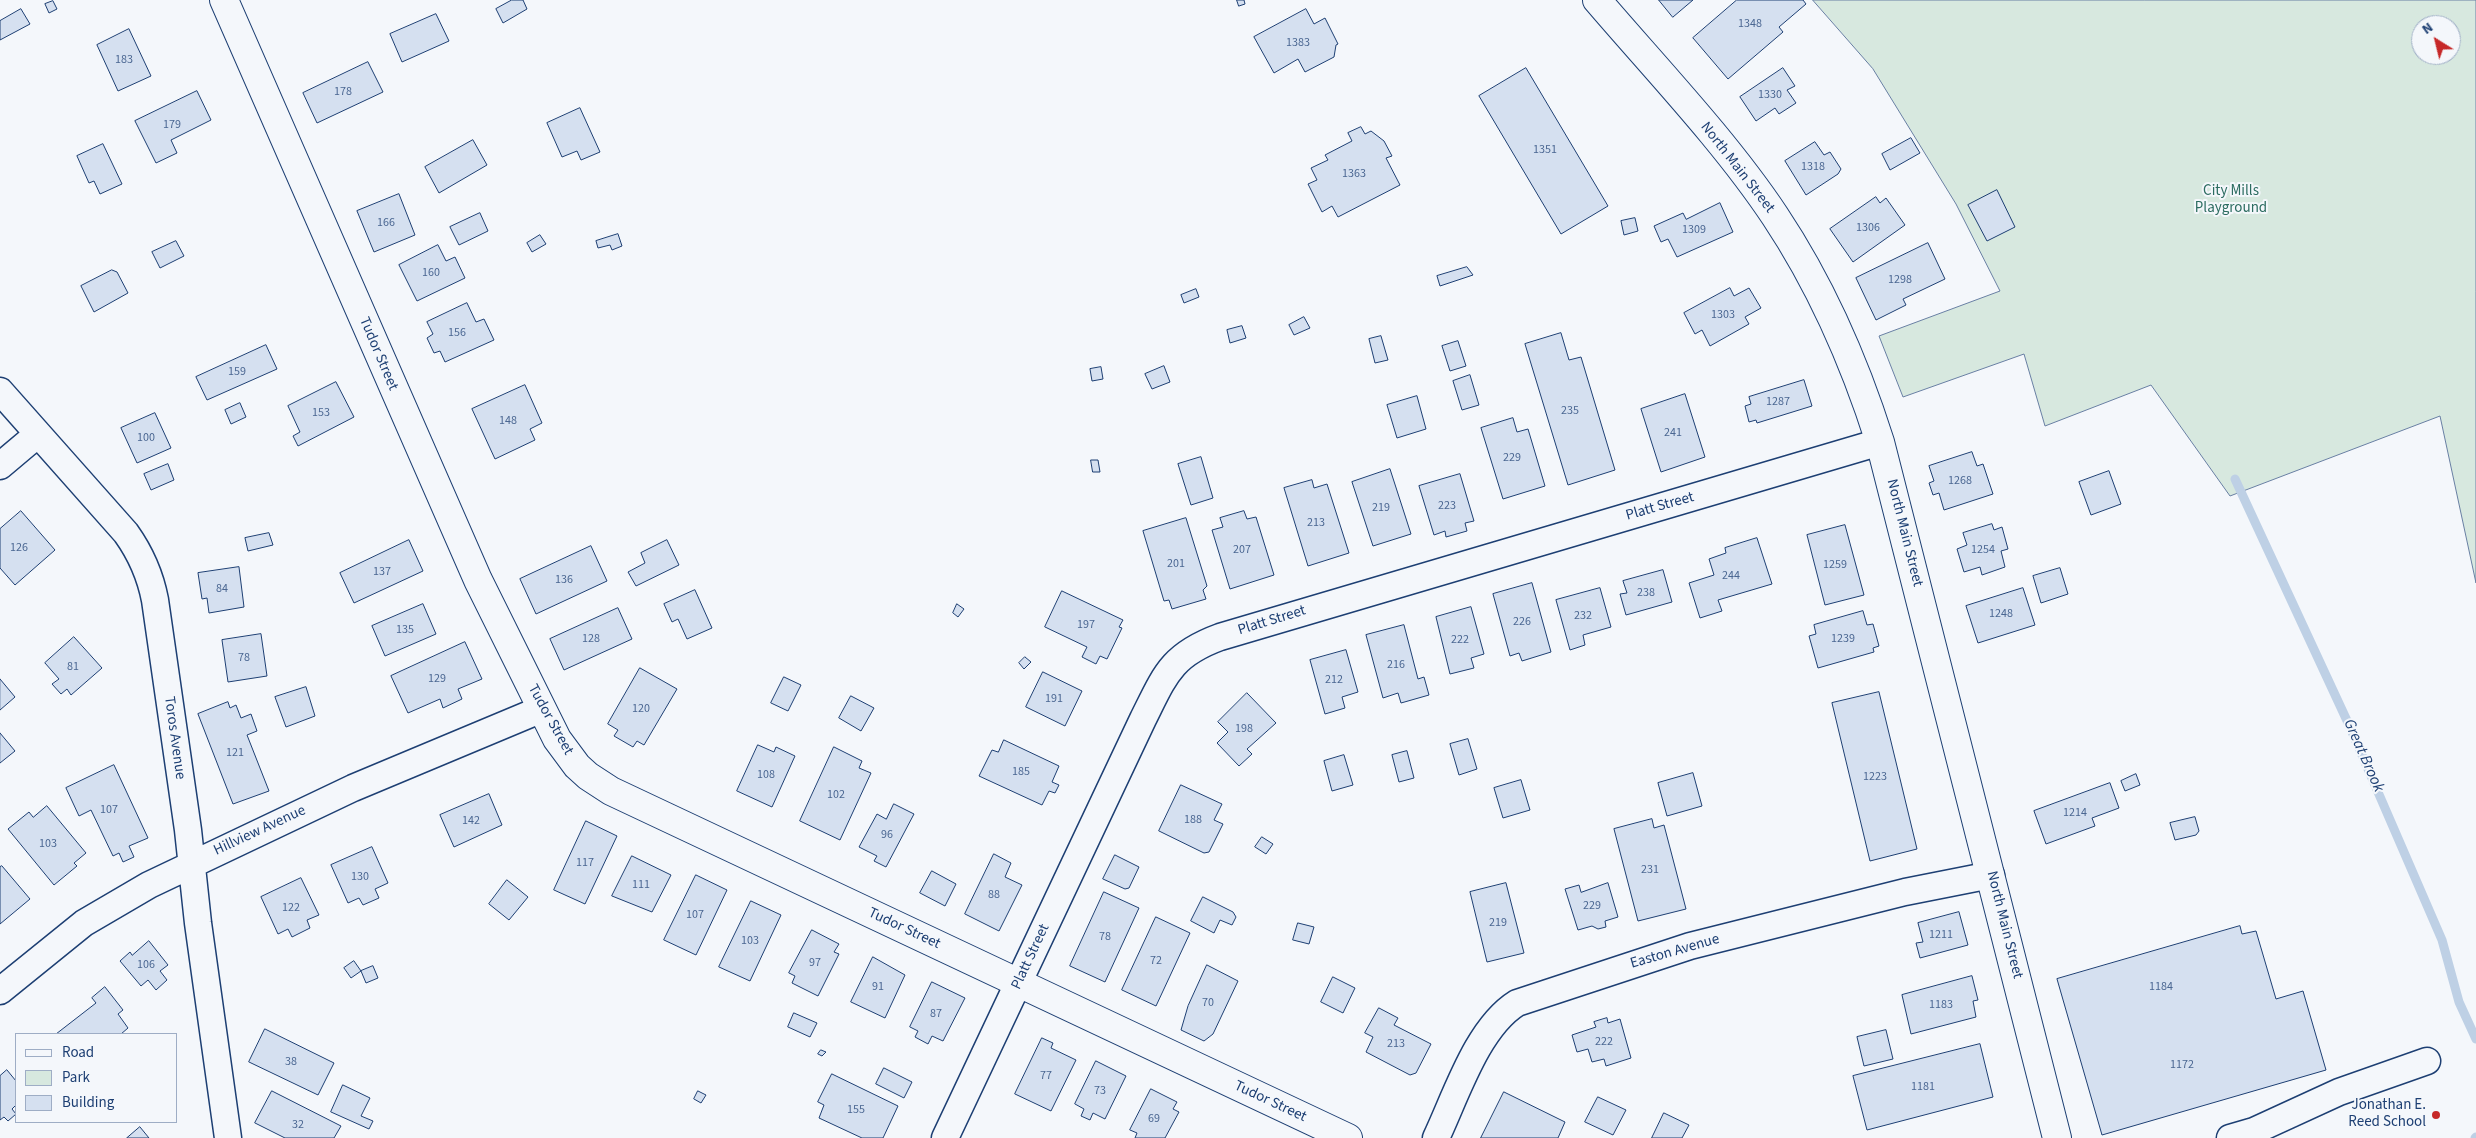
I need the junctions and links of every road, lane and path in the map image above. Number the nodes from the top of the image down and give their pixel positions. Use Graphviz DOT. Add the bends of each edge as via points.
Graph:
graph roads {
  1 [pos="224,0"];
  2 [pos="1597,0"];
  3 [pos="0,391"];
  4 [pos="38,434"];
  5 [pos="1880,442"];
  6 [pos="0,466"];
  7 [pos="542,709"];
  8 [pos="192,864"];
  9 [pos="1991,875"];
  10 [pos="1018,983"];
  11 [pos="0,991"];
  12 [pos="2427,1061"];
  13 [pos="228,1138"];
  14 [pos="945,1138"];
  15 [pos="1348,1138"];
  16 [pos="1436,1138"];
  17 [pos="2057,1138"];
  18 [pos="2230,1138"];
  1 -- 7 [label="street, Tudor Street" via="458,538"];
  2 -- 5 [label="street, North Main Street" via="1734,160 1783,228 1819,290 1843,341"];
  3 -- 4 [label="street, Toros Avenue"];
  4 -- 6 [label="street"];
  4 -- 8 [label="street, Toros Avenue" via="126,533 148,570"];
  5 -- 9 [label="street, North Main Street"];
  5 -- 10 [label="street, Platt Street" via="1229,634 1191,649 1172,666 1161,684"];
  7 -- 8 [label="street, Hillview Avenue" via="353,788"];
  7 -- 10 [label="street, Tudor Street" via="567,754 600,784"];
  8 -- 11 [label="street, Hillview Avenue" via="84,923"];
  8 -- 13 [label="street, Toros Avenue"];
  9 -- 16 [label="street, Easton Avenue" via="1906,892 1690,946 1517,1003 1499,1016 1487,1032"];
  9 -- 17 [label="street, North Main Street"];
  10 -- 14 [label="street, Platt Street"];
  10 -- 15 [label="street, Tudor Street"];
  12 -- 18 [label="street" via="2339,1092 2254,1131"];
}
